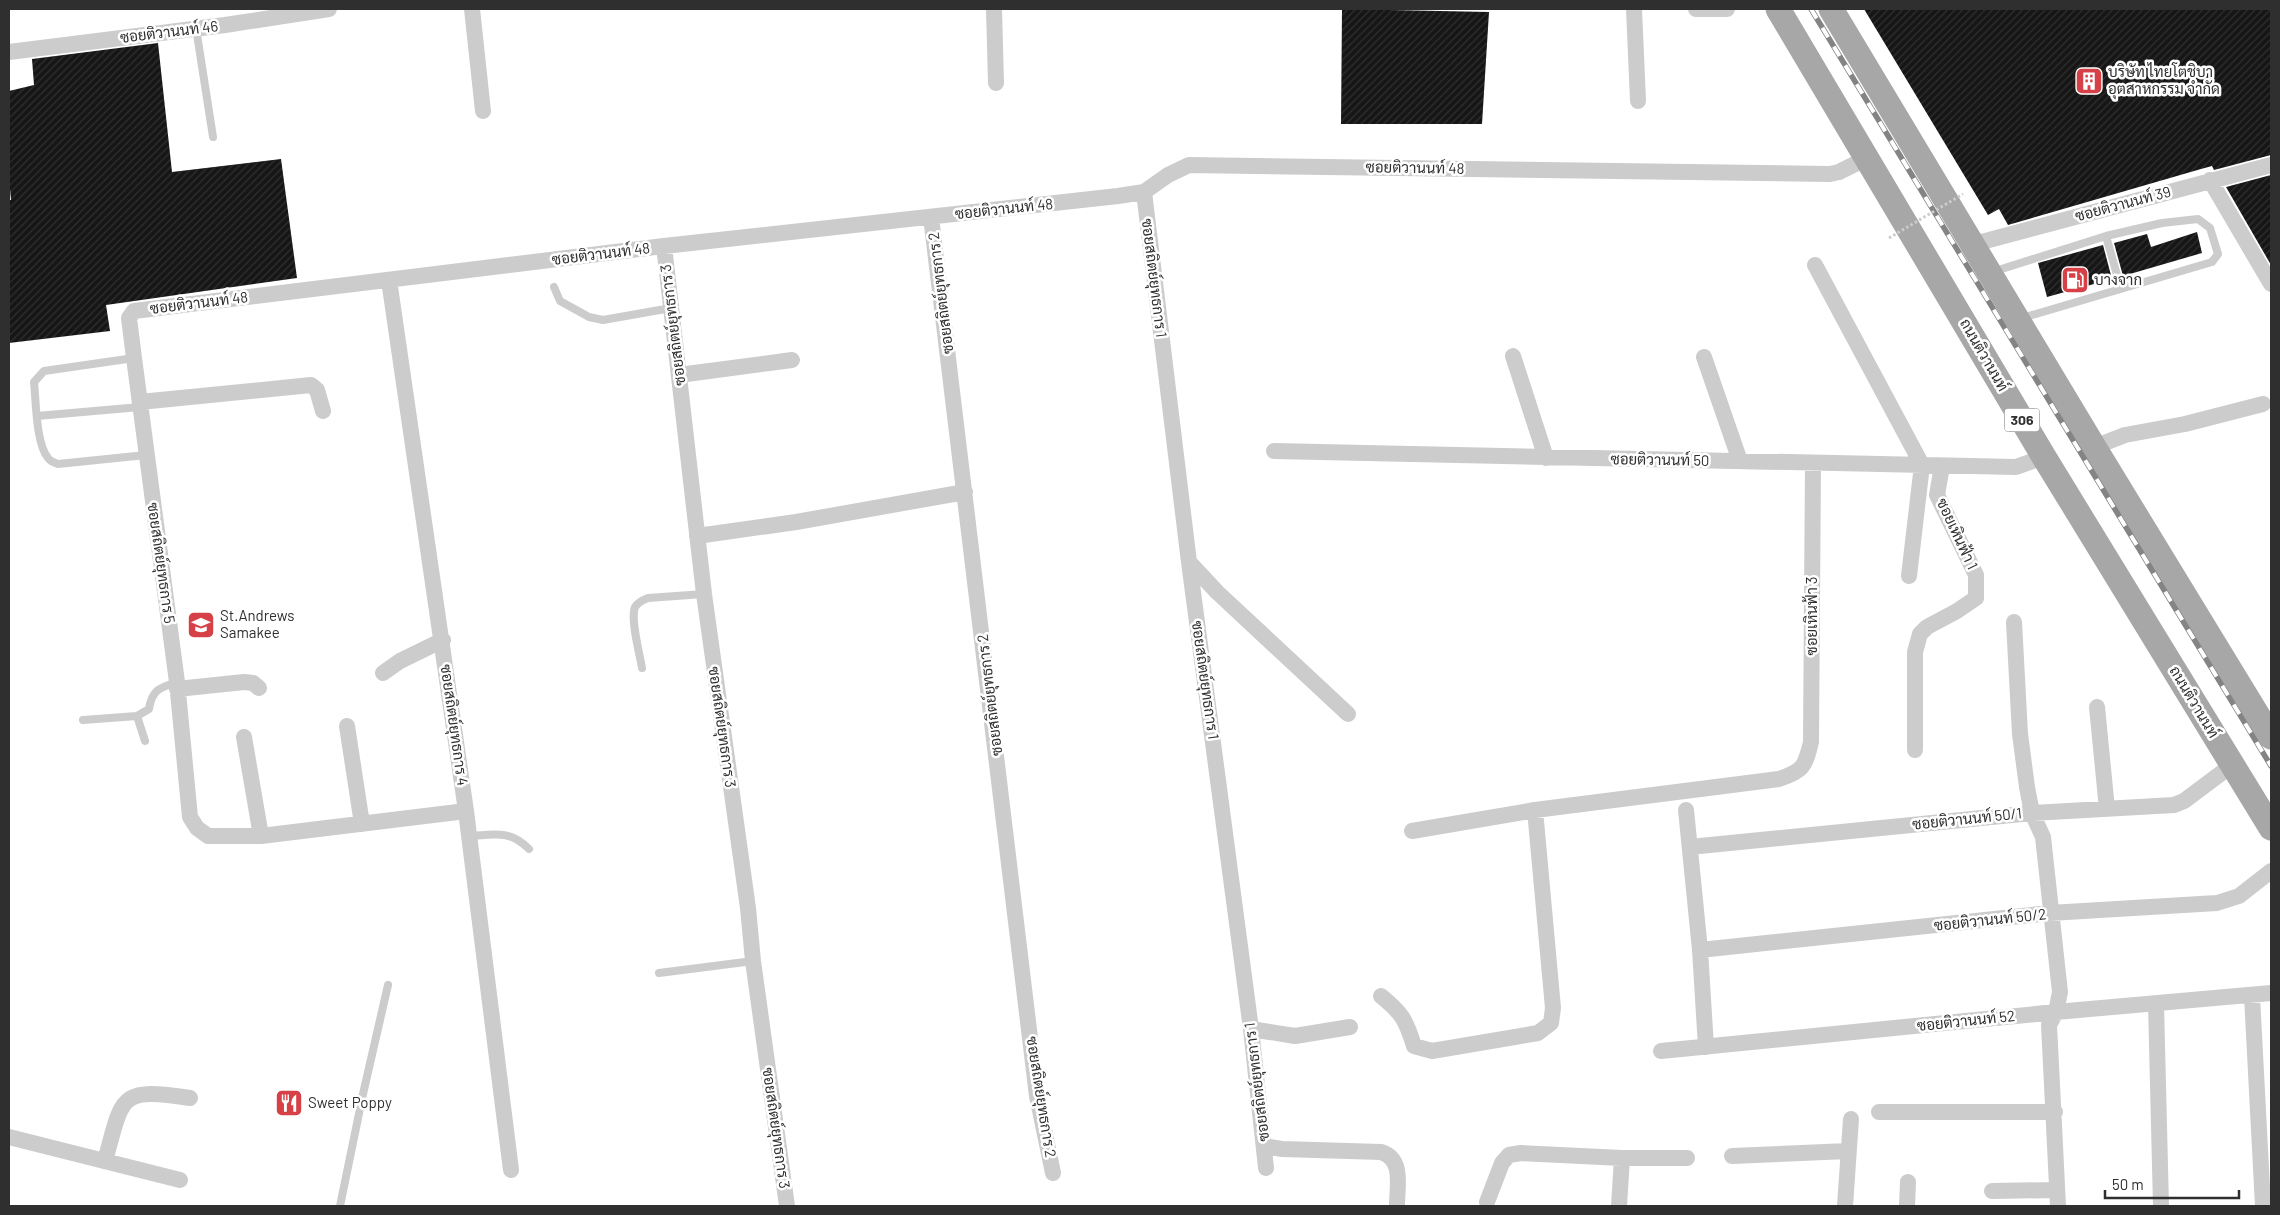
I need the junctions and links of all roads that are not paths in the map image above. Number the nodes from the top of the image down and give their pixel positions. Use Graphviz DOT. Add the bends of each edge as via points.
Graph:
graph roads {
  1 [pos="329,9"];
  2 [pos="472,9"];
  3 [pos="994,9"];
  4 [pos="1634,9"];
  5 [pos="1696,9"];
  6 [pos="1728,9"];
  7 [pos="1778,9"];
  8 [pos="1832,9"];
  9 [pos="224,17"];
  10 [pos="196,28"];
  11 [pos="9,52"];
  12 [pos="996,83"];
  13 [pos="1638,101"];
  14 [pos="483,111"];
  15 [pos="213,137"];
  16 [pos="1867,158"];
  17 [pos="2271,165"];
  18 [pos="2210,180"];
  19 [pos="1144,192"];
  20 [pos="931,217"];
  21 [pos="2106,236"];
  22 [pos="1974,244"];
  23 [pos="664,246"];
  24 [pos="1815,265"];
  25 [pos="1990,272"];
  26 [pos="390,280"];
  27 [pos="2271,284"];
  28 [pos="554,287"];
  29 [pos="2121,289"];
  30 [pos="671,308"];
  31 [pos="134,310"];
  32 [pos="2019,318"];
  33 [pos="1513,356"];
  34 [pos="1704,357"];
  35 [pos="134,358"];
  36 [pos="792,360"];
  37 [pos="679,374"];
  38 [pos="140,404"];
  39 [pos="2263,404"];
  40 [pos="322,410"];
  41 [pos="38,416"];
  42 [pos="2094,447"];
  43 [pos="1274,451"];
  44 [pos="146,455"];
  45 [pos="2044,457"];
  46 [pos="1546,458"];
  47 [pos="1740,461"];
  48 [pos="1813,463"];
  49 [pos="1922,465"];
  50 [pos="1942,466"];
  51 [pos="965,492"];
  52 [pos="697,536"];
  53 [pos="1189,562"];
  54 [pos="1908,576"];
  55 [pos="704,594"];
  56 [pos="2014,622"];
  57 [pos="442,640"];
  58 [pos="642,668"];
  59 [pos="383,673"];
  60 [pos="177,685"];
  61 [pos="259,688"];
  62 [pos="2097,707"];
  63 [pos="1348,714"];
  64 [pos="137,716"];
  65 [pos="83,720"];
  66 [pos="347,726"];
  67 [pos="2270,731"];
  68 [pos="244,737"];
  69 [pos="145,741"];
  70 [pos="1915,750"];
  71 [pos="2232,765"];
  72 [pos="2107,809"];
  73 [pos="1535,810"];
  74 [pos="1686,810"];
  75 [pos="466,811"];
  76 [pos="2032,812"];
  77 [pos="362,824"];
  78 [pos="2271,828"];
  79 [pos="1412,831"];
  80 [pos="261,836"];
  81 [pos="468,836"];
  82 [pos="1690,847"];
  83 [pos="529,849"];
  84 [pos="2271,871"];
  85 [pos="2050,914"];
  86 [pos="1700,950"];
  87 [pos="753,961"];
  88 [pos="660,974"];
  89 [pos="388,986"];
  90 [pos="2271,993"];
  91 [pos="1381,996"];
  92 [pos="2252,996"];
  93 [pos="2156,1004"];
  94 [pos="2056,1012"];
  95 [pos="1350,1027"];
  96 [pos="1251,1029"];
  97 [pos="1706,1047"];
  98 [pos="1661,1051"];
  99 [pos="190,1098"];
  100 [pos="1879,1112"];
  101 [pos="2055,1112"];
  102 [pos="1851,1119"];
  103 [pos="9,1137"];
  104 [pos="1264,1146"];
  105 [pos="1848,1151"];
  106 [pos="1732,1156"];
  107 [pos="1622,1158"];
  108 [pos="1687,1158"];
  109 [pos="105,1161"];
  110 [pos="1266,1168"];
  111 [pos="511,1170"];
  112 [pos="1053,1173"];
  113 [pos="180,1180"];
  114 [pos="1908,1182"];
  115 [pos="1992,1191"];
  116 [pos="2058,1198"];
  117 [pos="1487,1202"];
  118 [pos="340,1206"];
  119 [pos="787,1206"];
  120 [pos="1397,1206"];
  121 [pos="1619,1206"];
  122 [pos="1845,1206"];
  123 [pos="1907,1206"];
  124 [pos="2162,1206"];
  125 [pos="2263,1206"];
  1 -- 9 [label="street, ซอยติวานนท์ 46"];
  2 -- 14 [label="street"];
  3 -- 12 [label="street"];
  4 -- 13 [label="street"];
  5 -- 6 [label="street"];
  7 -- 16 [label="main road, ถนนติวานนท์ / 306"];
  8 -- 22 [label="main road"];
  9 -- 10 [label="street, ซอยติวานนท์ 46"];
  10 -- 11 [label="street, ซอยติวานนท์ 46"];
  10 -- 15 [label="lane"];
  16 -- 19 [label="street, ซอยติวานนท์ 48" via="1830,174 1189,165"];
  16 -- 45 [label="main road, ถนนติวานนท์ / 306"];
  17 -- 18 [label="street, ซอยติวานนท์ 39"];
  18 -- 22 [label="street, ซอยติวานนท์ 39"];
  18 -- 27 [label="street"];
  19 -- 20 [label="street, ซอยติวานนท์ 48"];
  19 -- 53 [label="street, ซอยสถิตย์ยุทธการ 1"];
  20 -- 23 [label="street, ซอยติวานนท์ 48"];
  20 -- 51 [label="street, ซอยสถิตย์ยุทธการ 2"];
  21 -- 25 [label="lane"];
  21 -- 29 [label="lane"];
  21 -- 29 [label="lane" via="2162,223 2198,219 2210,228 2213,236 2218,254 2212,262"];
  22 -- 25 [label="main road"];
  23 -- 26 [label="street, ซอยติวานนท์ 48"];
  23 -- 30 [label="street, ซอยสถิตย์ยุทธการ 3"];
  24 -- 49 [label="street"];
  25 -- 32 [label="main road"];
  26 -- 31 [label="street, ซอยติวานนท์ 48"];
  26 -- 57 [label="street, ซอยสถิตย์ยุทธการ 4"];
  28 -- 30 [label="lane" via="560,301 589,317 602,320"];
  29 -- 32 [label="lane"];
  30 -- 37 [label="street, ซอยสถิตย์ยุทธการ 3"];
  31 -- 35 [label="street, ซอยสถิตย์ยุทธการ 5" via="129,318"];
  32 -- 42 [label="main road"];
  33 -- 46 [label="street"];
  34 -- 47 [label="street"];
  35 -- 38 [label="street, ซอยสถิตย์ยุทธการ 5"];
  35 -- 41 [label="lane" via="44,371 34,382"];
  36 -- 37 [label="street"];
  37 -- 52 [label="street, ซอยสถิตย์ยุทธการ 3"];
  38 -- 40 [label="street" via="310,385 317,390"];
  38 -- 41 [label="lane"];
  38 -- 44 [label="street, ซอยสถิตย์ยุทธการ 5"];
  39 -- 42 [label="street" via="2125,436"];
  41 -- 44 [label="lane" via="41,444 48,458 58,464"];
  42 -- 67 [label="main road"];
  43 -- 46 [label="street, ซอยติวานนท์ 50"];
  44 -- 60 [label="street, ซอยสถิตย์ยุทธการ 5"];
  45 -- 50 [label="street, ซอยติวานนท์ 50" via="2016,467"];
  45 -- 71 [label="main road, ถนนติวานนท์ / 306"];
  46 -- 47 [label="street, ซอยติวานนท์ 50"];
  47 -- 48 [label="street, ซอยติวานนท์ 50"];
  48 -- 49 [label="street, ซอยติวานนท์ 50"];
  48 -- 73 [label="street, ซอยเหินฟ้า 3" via="1811,742 1803,768 1796,774 1779,779"];
  49 -- 50 [label="street, ซอยติวานนท์ 50"];
  49 -- 54 [label="street"];
  50 -- 70 [label="street, ซอยเหินฟ้า 1" via="1936,495 1976,576 1976,598 1920,634 1915,652"];
  51 -- 52 [label="street"];
  51 -- 112 [label="street, ซอยสถิตย์ยุทธการ 2" via="1037,1096"];
  52 -- 55 [label="street, ซอยสถิตย์ยุทธการ 3"];
  53 -- 63 [label="street"];
  53 -- 96 [label="street, ซอยสถิตย์ยุทธการ 1"];
  55 -- 58 [label="lane" via="648,598 635,607"];
  55 -- 87 [label="street, ซอยสถิตย์ยุทธการ 3"];
  56 -- 76 [label="street" via="2020,734"];
  57 -- 59 [label="street"];
  57 -- 75 [label="street, ซอยสถิตย์ยุทธการ 4"];
  60 -- 61 [label="street" via="244,682"];
  60 -- 64 [label="lane" via="156,691 151,696 149,709"];
  60 -- 80 [label="street, ซอยสถิตย์ยุทธการ 5" via="190,817 208,836"];
  62 -- 72 [label="street"];
  64 -- 65 [label="lane"];
  64 -- 69 [label="lane"];
  66 -- 77 [label="street"];
  68 -- 80 [label="street"];
  71 -- 72 [label="street, ซอยติวานนท์ 50/1" via="2174,805"];
  71 -- 78 [label="main road, ถนนติวานนท์ / 306"];
  72 -- 76 [label="street, ซอยติวานนท์ 50/1"];
  73 -- 79 [label="street"];
  73 -- 91 [label="street" via="1553,1008 1551,1023 1538,1034 1432,1051 1414,1046 1399,1011"];
  74 -- 82 [label="street"];
  75 -- 77 [label="street"];
  75 -- 81 [label="street, ซอยสถิตย์ยุทธการ 4"];
  76 -- 82 [label="street, ซอยติวานนท์ 50/1"];
  76 -- 85 [label="street" via="2042,837"];
  77 -- 80 [label="street"];
  81 -- 83 [label="lane" via="510,835"];
  81 -- 111 [label="street, ซอยสถิตย์ยุทธการ 4"];
  82 -- 86 [label="street"];
  84 -- 85 [label="street, ซอยติวานนท์ 50/2" via="2239,896 2217,903"];
  85 -- 86 [label="street, ซอยติวานนท์ 50/2"];
  85 -- 94 [label="street" via="2060,992"];
  86 -- 97 [label="street"];
  87 -- 88 [label="lane"];
  87 -- 119 [label="street, ซอยสถิตย์ยุทธการ 3"];
  89 -- 118 [label="lane"];
  90 -- 92 [label="street, ซอยติวานนท์ 52"];
  92 -- 93 [label="street, ซอยติวานนท์ 52"];
  92 -- 125 [label="street"];
  93 -- 94 [label="street, ซอยติวานนท์ 52"];
  93 -- 124 [label="street"];
  94 -- 97 [label="street, ซอยติวานนท์ 52"];
  94 -- 101 [label="street" via="2049,1025"];
  95 -- 96 [label="street" via="1295,1036"];
  96 -- 104 [label="street, ซอยสถิตย์ยุทธการ 1"];
  97 -- 98 [label="street, ซอยติวานนท์ 52"];
  99 -- 109 [label="street" via="155,1093 126,1101 119,1110"];
  100 -- 101 [label="street"];
  101 -- 116 [label="street"];
  102 -- 105 [label="street"];
  103 -- 109 [label="street"];
  104 -- 110 [label="street, ซอยสถิตย์ยุทธการ 1"];
  104 -- 120 [label="street" via="1389,1155 1397,1164"];
  105 -- 106 [label="street"];
  105 -- 122 [label="street"];
  107 -- 108 [label="street"];
  107 -- 117 [label="street" via="1508,1155"];
  107 -- 121 [label="street"];
  109 -- 113 [label="street"];
  114 -- 123 [label="street"];
  115 -- 116 [label="street"];
}
